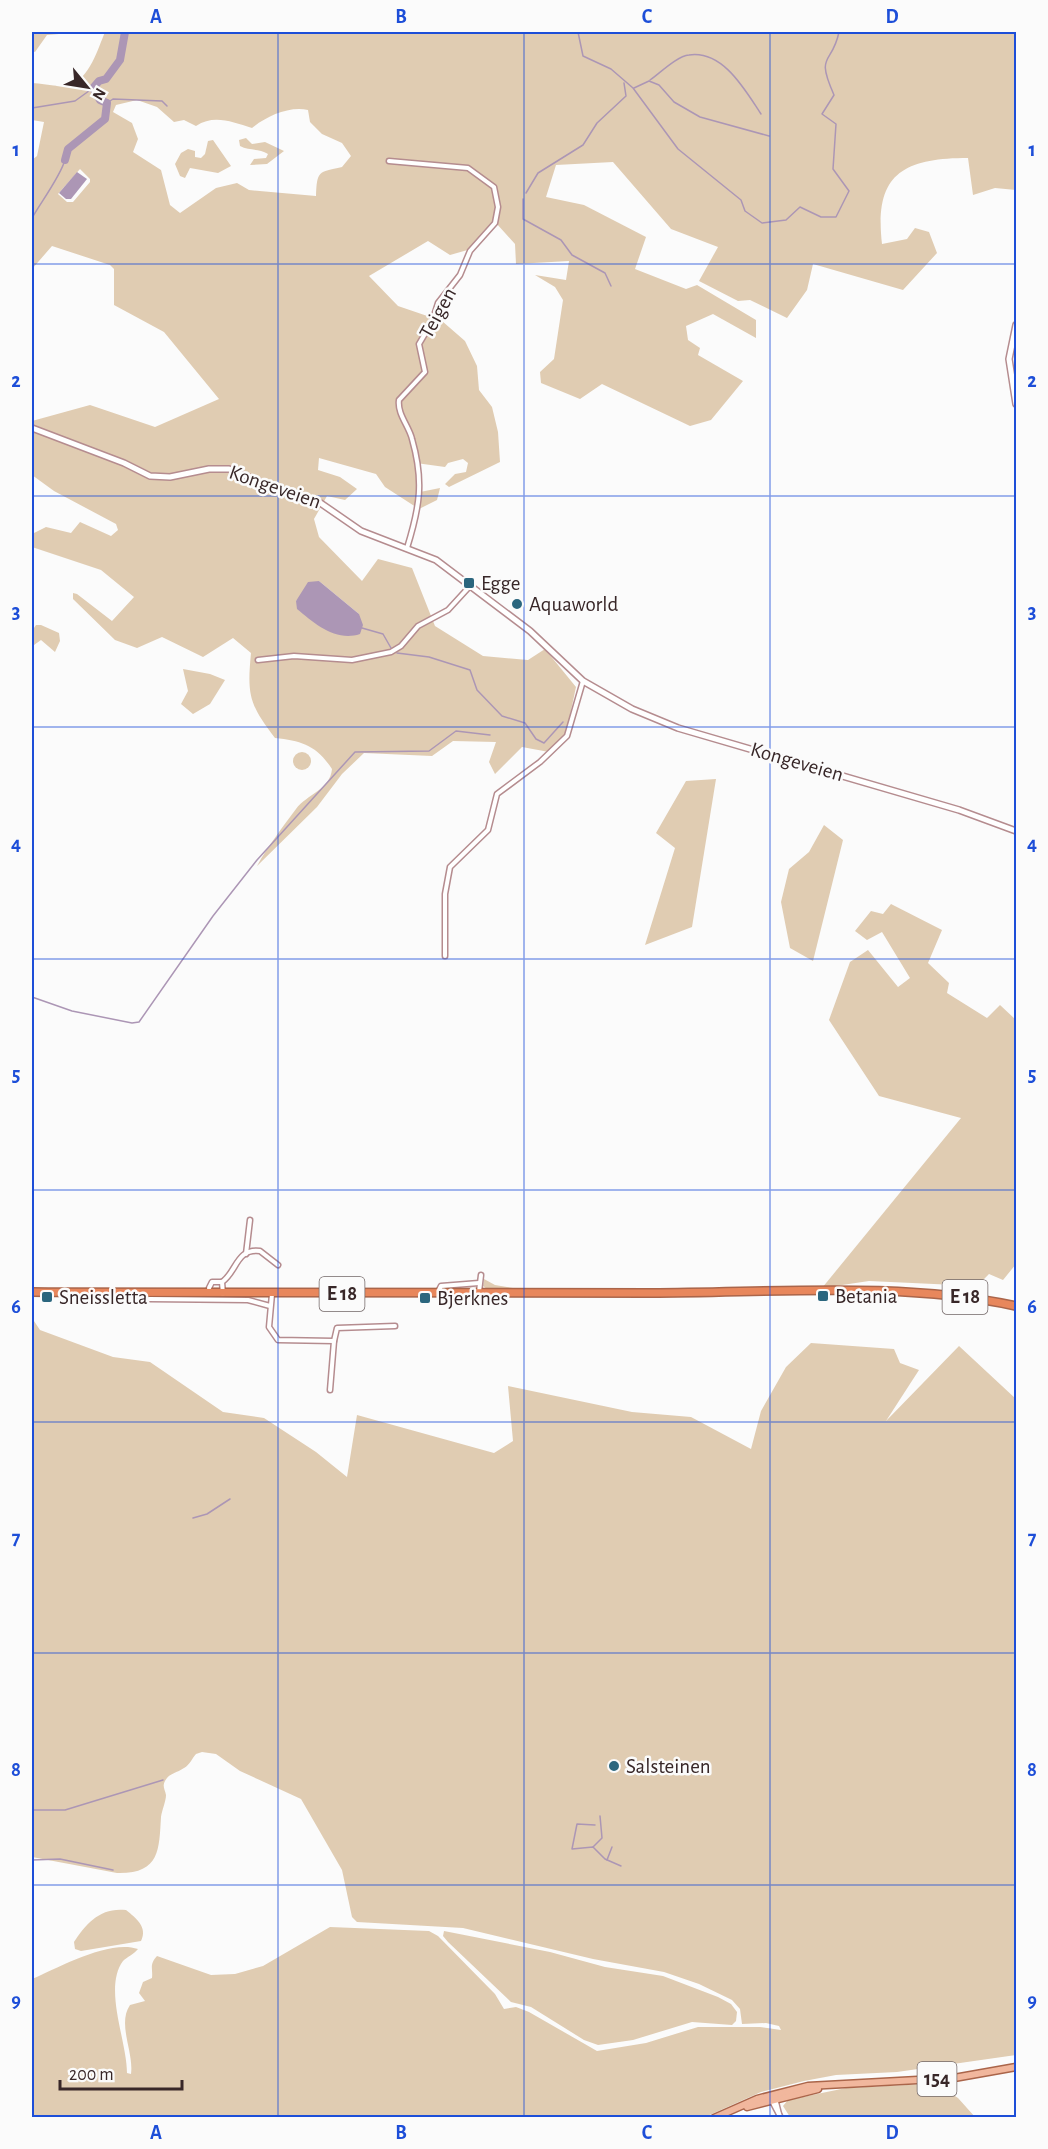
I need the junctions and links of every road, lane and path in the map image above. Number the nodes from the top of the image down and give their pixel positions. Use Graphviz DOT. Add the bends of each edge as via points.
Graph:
graph roads {
  1 [pos="389,161"];
  2 [pos="1017,325"];
  3 [pos="1017,404"];
  4 [pos="32,428"];
  5 [pos="406,548"];
  6 [pos="470,586"];
  7 [pos="258,660"];
  8 [pos="583,681"];
  9 [pos="1017,831"];
  10 [pos="445,956"];
  11 [pos="250,1220"];
  12 [pos="246,1254"];
  13 [pos="278,1265"];
  14 [pos="481,1275"];
  15 [pos="222,1282"];
  16 [pos="479,1283"];
  17 [pos="208,1288"];
  18 [pos="32,1292"];
  19 [pos="479,1293"];
  20 [pos="223,1294"];
  21 [pos="272,1294"];
  22 [pos="438,1294"];
  23 [pos="149,1299"];
  24 [pos="270,1306"];
  25 [pos="1017,1306"];
  26 [pos="395,1326"];
  27 [pos="334,1341"];
  28 [pos="330,1390"];
  29 [pos="1017,2067"];
  30 [pos="857,2082"];
  31 [pos="788,2095"];
  32 [pos="773,2097"];
  33 [pos="778,2106"];
  34 [pos="780,2116"];
  35 [pos="714,2118"];
  36 [pos="721,2118"];
  1 -- 5 [label="street, Teigen" via="471,169 492,185 497,199 494,225 468,254 460,275 441,298 420,340 424,375 401,395 398,403 416,450 420,479 418,507"];
  2 -- 3 [label="main road" via="1009,359"];
  4 -- 5 [label="main road, Kongeveien" via="150,476 170,477 219,468 236,470 278,489 319,501 361,531"];
  5 -- 6 [label="main road, Kongeveien" via="436,560"];
  6 -- 7 [label="street" via="448,610 418,626 401,646 388,653 352,660 294,656"];
  6 -- 8 [label="main road, Kongeveien" via="530,631"];
  8 -- 9 [label="main road, Kongeveien" via="678,728"];
  8 -- 10 [label="street" via="567,736 540,762 496,794 488,830 450,867 445,894"];
  11 -- 12 [label="street"];
  12 -- 13 [label="street" via="260,1251"];
  12 -- 15 [label="street"];
  14 -- 16 [label="street"];
  15 -- 17 [label="street" via="214,1281"];
  15 -- 20 [label="street"];
  16 -- 19 [label="street"];
  16 -- 22 [label="street" via="441,1286"];
  18 -- 20 [label="highway, E 18"];
  19 -- 22 [label="highway, E 18"];
  19 -- 25 [label="highway, E 18" via="893,1291 970,1297"];
  20 -- 21 [label="highway, E 18"];
  21 -- 22 [label="highway, E 18"];
  21 -- 24 [label="street"];
  23 -- 24 [label="street" via="248,1300"];
  24 -- 27 [label="street" via="269,1327 278,1340"];
  26 -- 27 [label="street" via="340,1327"];
  27 -- 28 [label="street"];
  29 -- 30 [label="main road, 154" via="954,2078"];
  30 -- 31 [label="main road, 154"];
  30 -- 32 [label="main road, 154" via="808,2086"];
  31 -- 32 [label="main road, 154"];
  31 -- 33 [label="main road"];
  32 -- 33 [label="street"];
  32 -- 34 [label="street"];
  32 -- 35 [label="main road, 154"];
  32 -- 36 [label="main road, 154"];
  33 -- 34 [label="street"];
}
